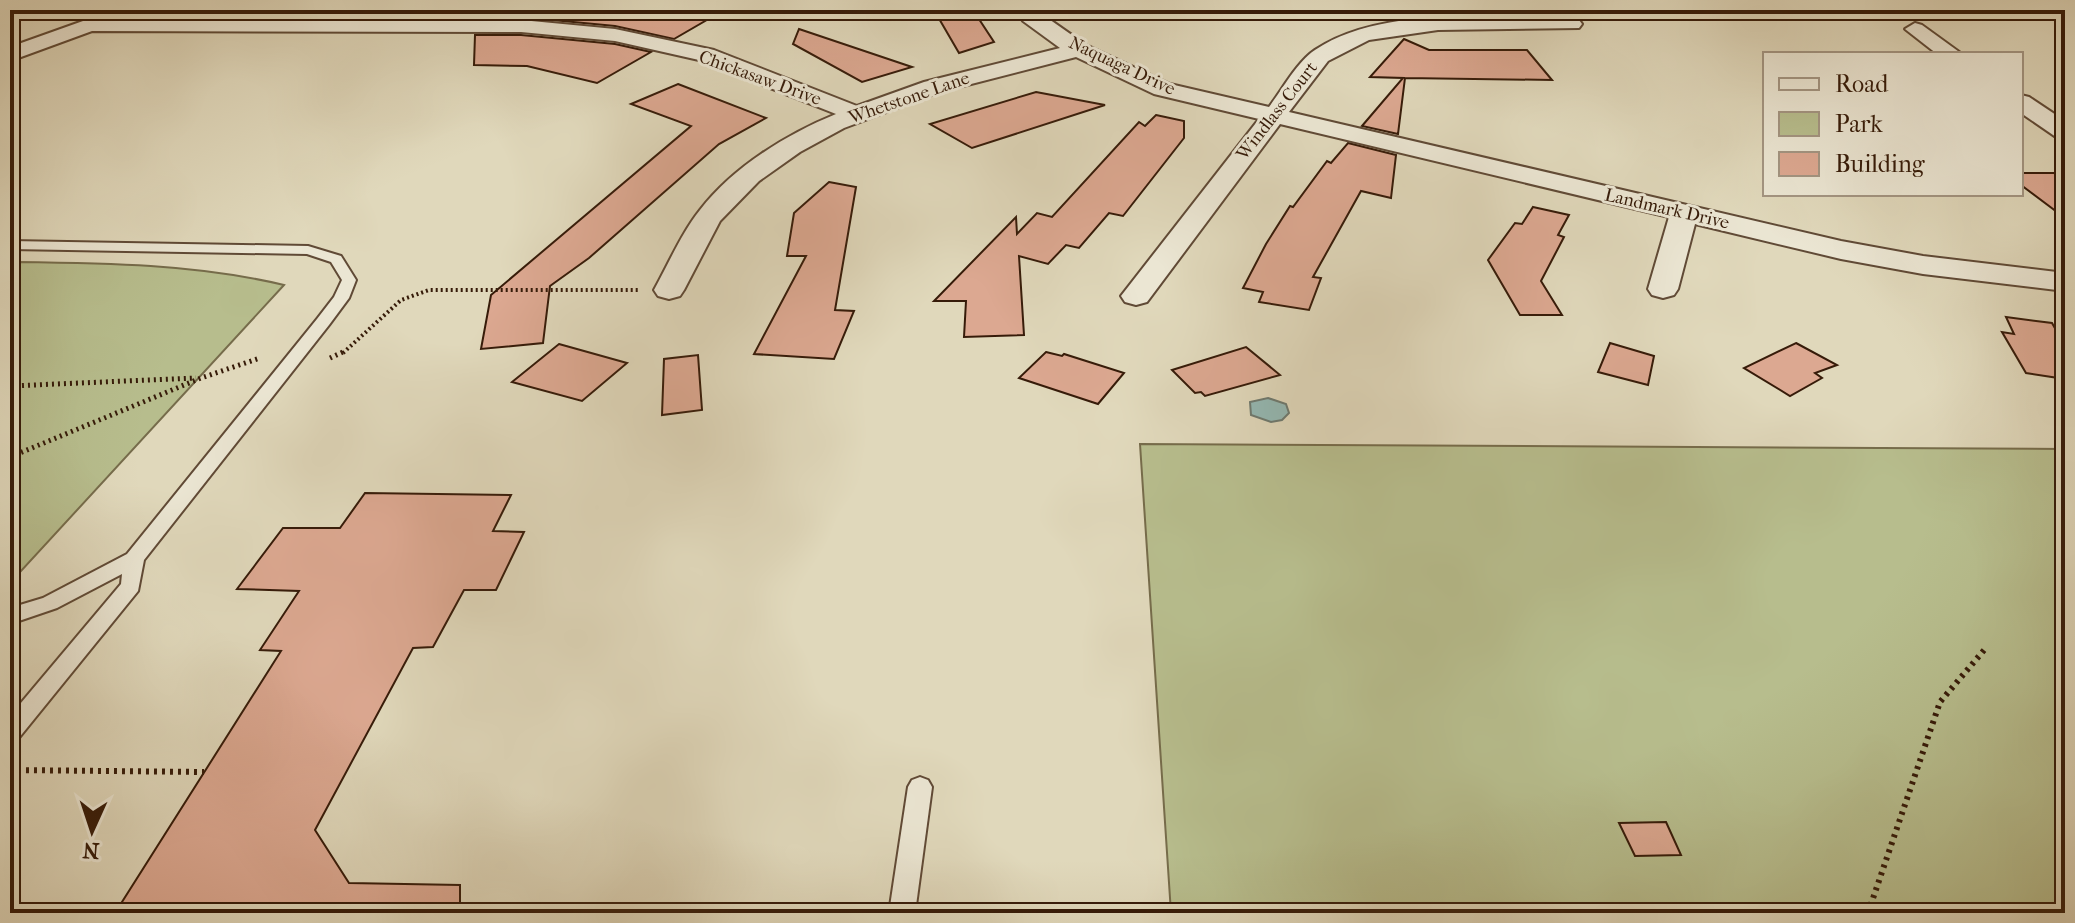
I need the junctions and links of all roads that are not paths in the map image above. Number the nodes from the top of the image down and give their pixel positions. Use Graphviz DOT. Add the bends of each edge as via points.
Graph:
graph roads {
  1 [pos="114,10"];
  2 [pos="1026,10"];
  3 [pos="1572,24"];
  4 [pos="90,25"];
  5 [pos="1915,29"];
  6 [pos="1078,50"];
  7 [pos="1948,52"];
  8 [pos="10,54"];
  9 [pos="2023,103"];
  10 [pos="854,113"];
  11 [pos="1273,116"];
  12 [pos="2065,132"];
  13 [pos="1684,213"];
  14 [pos="10,245"];
  15 [pos="2065,282"];
  16 [pos="1663,289"];
  17 [pos="669,290"];
  18 [pos="1136,296"];
  19 [pos="134,559"];
  20 [pos="10,616"];
  21 [pos="10,732"];
  22 [pos="920,787"];
  23 [pos="902,913"];
  1 -- 4 [label="street"];
  2 -- 6 [label="street, Naquaga Drive"];
  3 -- 11 [label="street, Windlass Court" via="1438,24 1364,34 1320,56"];
  4 -- 8 [label="street"];
  4 -- 10 [label="street, Chickasaw Drive" via="521,26 615,35 706,55"];
  5 -- 7 [label="street"];
  6 -- 10 [label="street, Whetstone Lane" via="931,86"];
  6 -- 11 [label="street, Naquaga Drive" via="1162,89"];
  9 -- 12 [label="street"];
  10 -- 17 [label="street, Whetstone Lane" via="769,161 713,211"];
  11 -- 13 [label="street, Landmark Drive"];
  11 -- 18 [label="street, Windlass Court"];
  13 -- 15 [label="street, Landmark Drive" via="1910,262"];
  13 -- 16 [label="street"];
  14 -- 19 [label="lane" via="285,248 324,253 336,259 349,280 341,298"];
  19 -- 20 [label="lane" via="50,603"];
  19 -- 21 [label="lane" via="131,586"];
  22 -- 23 [label="lane"];
}
